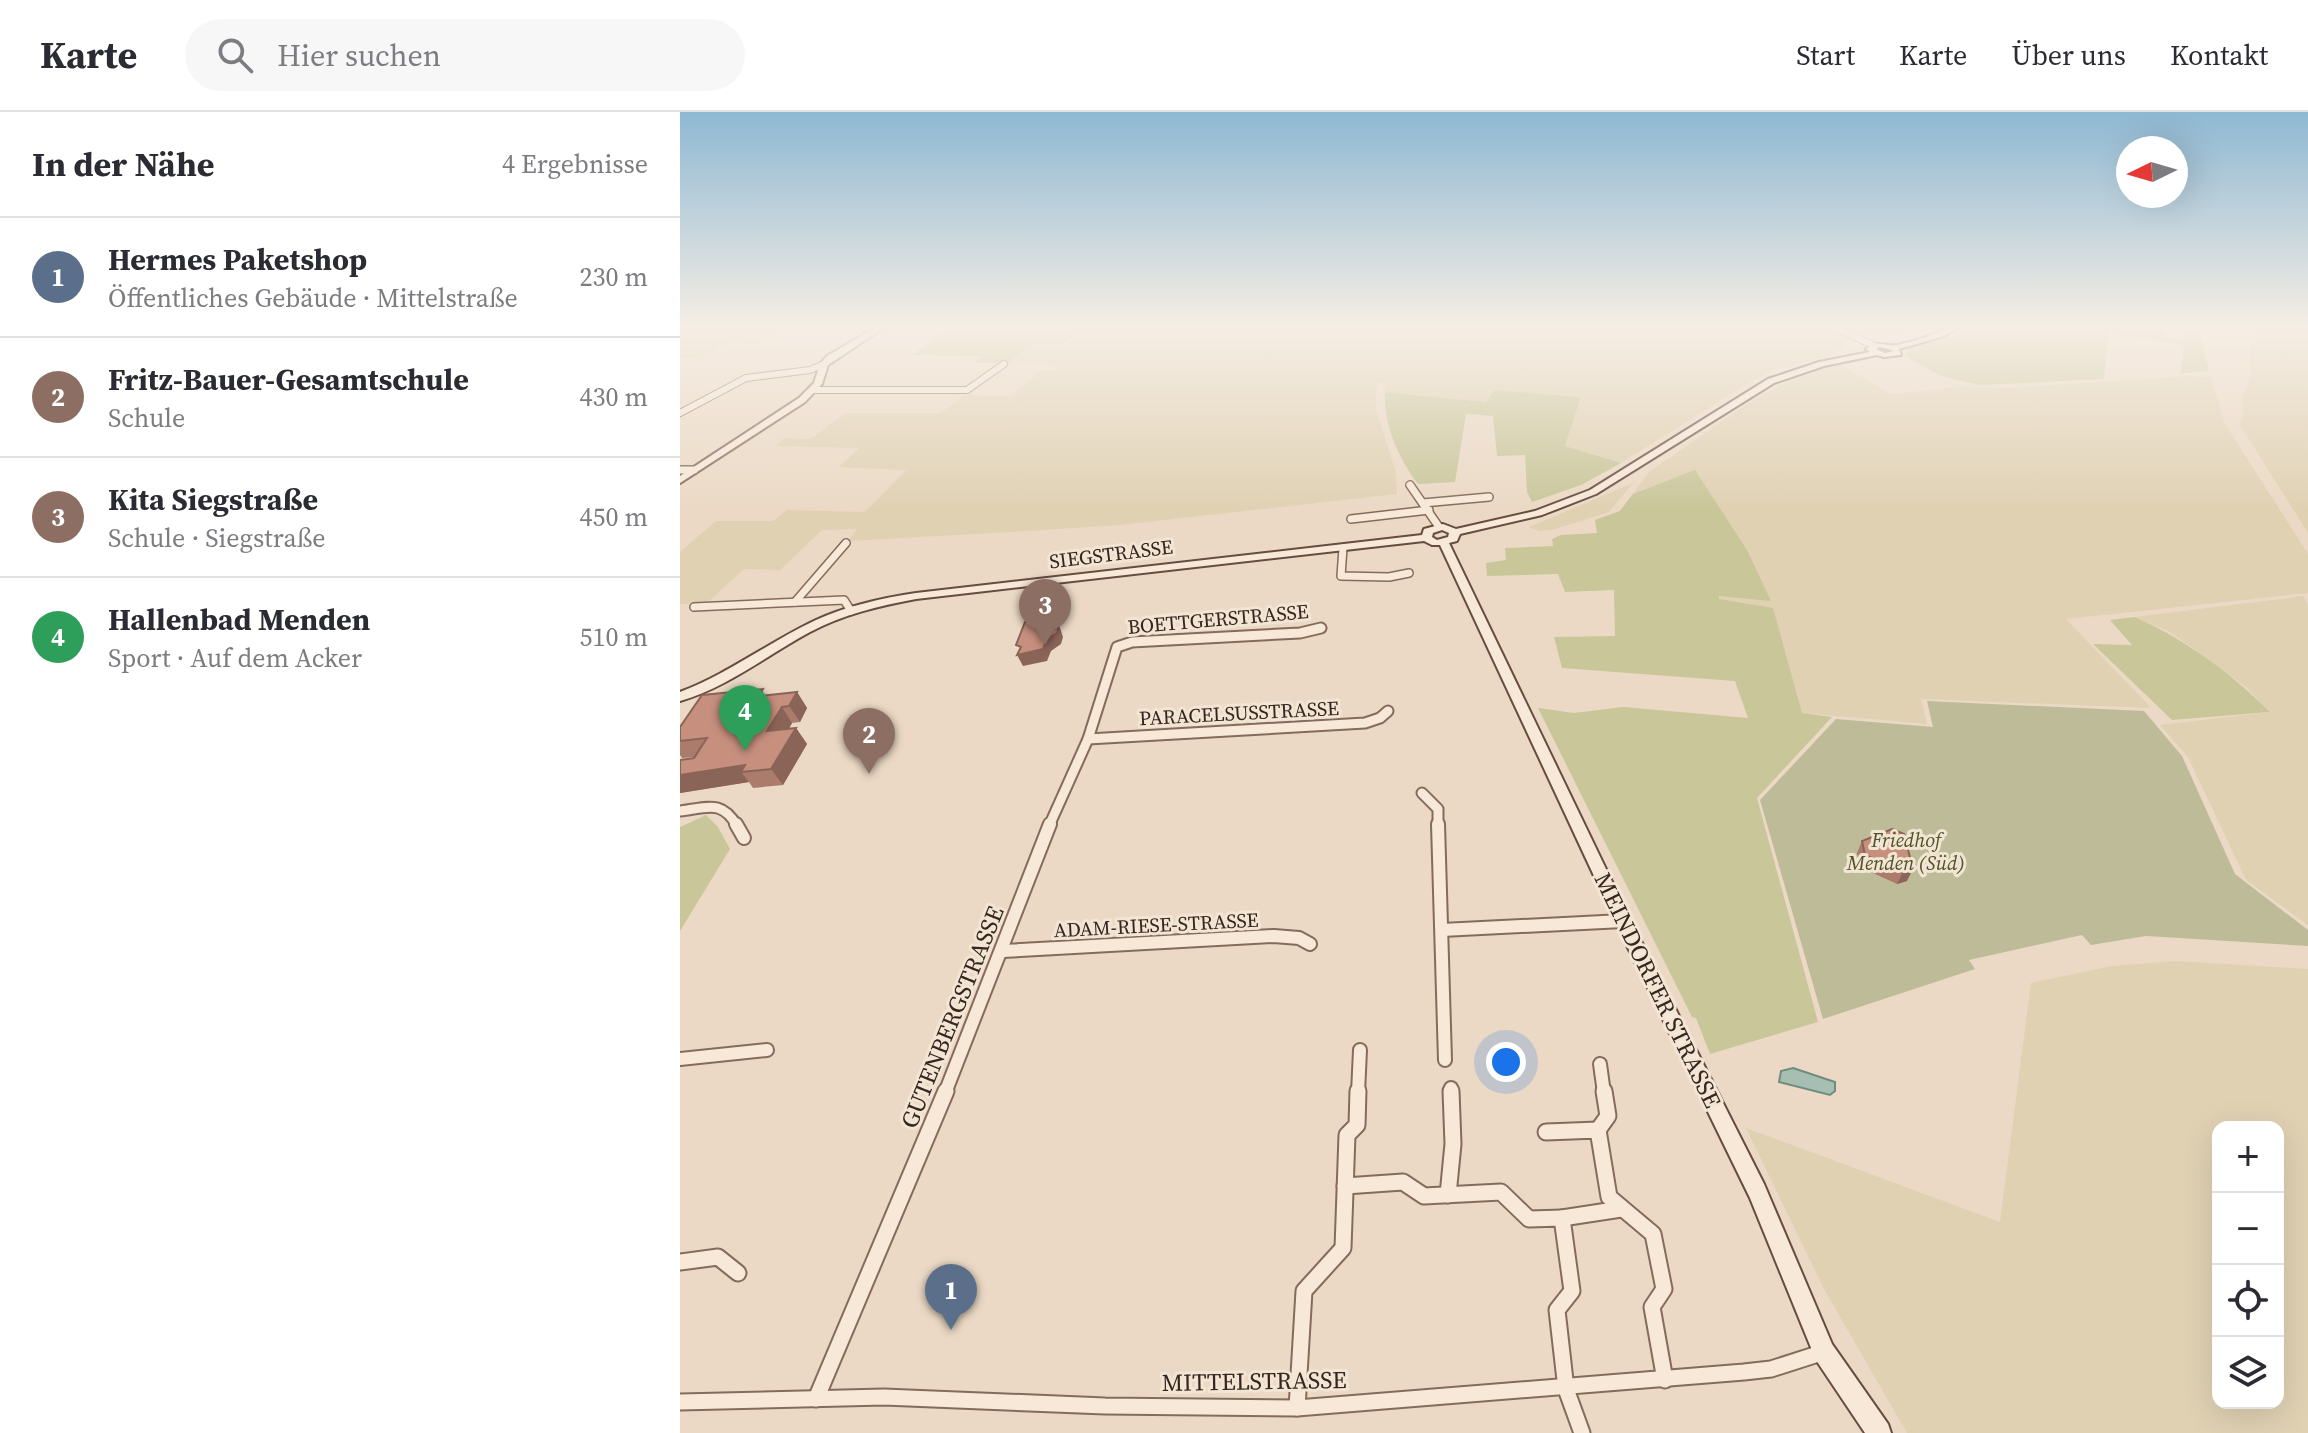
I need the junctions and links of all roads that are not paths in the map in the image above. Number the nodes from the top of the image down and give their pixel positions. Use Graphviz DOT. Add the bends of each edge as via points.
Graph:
graph roads {
  1 [pos="727,387"];
  2 [pos="815,387"];
  3 [pos="972,387"];
  4 [pos="1762,387"];
  5 [pos="813,390"];
  6 [pos="680,413"];
  7 [pos="680,470"];
  8 [pos="694,470"];
  9 [pos="680,480"];
  10 [pos="1410,485"];
  11 [pos="1489,497"];
  12 [pos="1426,507"];
  13 [pos="1351,519"];
  14 [pos="1446,534"];
  15 [pos="1426,538"];
  16 [pos="846,543"];
  17 [pos="1343,548"];
  18 [pos="1409,573"];
  19 [pos="795,602"];
  20 [pos="694,607"];
  21 [pos="851,611"];
  22 [pos="1321,628"];
  23 [pos="1117,647"];
  24 [pos="680,697"];
  25 [pos="1388,711"];
  26 [pos="1088,739"];
  27 [pos="1422,793"];
  28 [pos="680,811"];
  29 [pos="744,838"];
  30 [pos="1623,921"];
  31 [pos="1442,930"];
  32 [pos="1310,944"];
  33 [pos="1003,951"];
  34 [pos="767,1050"];
  35 [pos="1360,1050"];
  36 [pos="680,1059"];
  37 [pos="1445,1060"];
  38 [pos="1600,1064"];
  39 [pos="1451,1088"];
  40 [pos="1598,1130"];
  41 [pos="1546,1132"];
  42 [pos="1345,1186"];
  43 [pos="1448,1195"];
  44 [pos="1621,1209"];
  45 [pos="1562,1218"];
  46 [pos="680,1262"];
  47 [pos="738,1273"];
  48 [pos="1824,1352"];
  49 [pos="1665,1380"];
  50 [pos="1566,1389"];
  51 [pos="816,1399"];
  52 [pos="680,1402"];
  53 [pos="1297,1408"];
  54 [pos="1582,1433"];
  55 [pos="1879,1433"];
  1 -- 6 [label="street"];
  2 -- 5 [label="main road"];
  3 -- 5 [label="street"];
  4 -- 14 [label="main road" via="1593,492 1538,513"];
  5 -- 8 [label="main road"];
  7 -- 8 [label="street"];
  8 -- 9 [label="main road"];
  10 -- 12 [label="street, MEINDORFER STRASSE"];
  11 -- 12 [label="street"];
  12 -- 13 [label="street"];
  12 -- 14 [label="street, MEINDORFER STRASSE"];
  14 -- 15 [label="main road"];
  14 -- 15 [label="main road" via="1428,531"];
  14 -- 30 [label="main road, MEINDORFER STRASSE"];
  15 -- 17 [label="main road, SIEGSTRASSE"];
  16 -- 19 [label="street"];
  17 -- 18 [label="street" via="1341,576"];
  17 -- 21 [label="main road, SIEGSTRASSE" via="909,597"];
  19 -- 20 [label="street"];
  19 -- 21 [label="street" via="844,600"];
  21 -- 24 [label="main road, SIEGSTRASSE" via="805,630 736,674"];
  22 -- 23 [label="street, BOETTGERSTRASSE"];
  23 -- 26 [label="street, GUTENBERGSTRASSE" via="1113,676"];
  25 -- 26 [label="street, PARACELSUSSTRASSE" via="1365,723"];
  26 -- 33 [label="street, GUTENBERGSTRASSE" via="1045,835"];
  27 -- 31 [label="street" via="1438,809"];
  28 -- 29 [label="street" via="721,807"];
  30 -- 31 [label="street"];
  30 -- 48 [label="main road, MEINDORFER STRASSE" via="1757,1191"];
  31 -- 37 [label="street"];
  32 -- 33 [label="street, ADAM-RIESE-STRASSE" via="1274,936"];
  33 -- 51 [label="street, GUTENBERGSTRASSE"];
  34 -- 36 [label="street"];
  35 -- 42 [label="street" via="1357,1125 1347,1135"];
  38 -- 40 [label="street" via="1608,1116"];
  39 -- 43 [label="street"];
  40 -- 41 [label="street"];
  40 -- 44 [label="street" via="1609,1197"];
  42 -- 43 [label="street" via="1403,1182 1424,1196"];
  42 -- 53 [label="street" via="1343,1248 1304,1291"];
  43 -- 45 [label="street" via="1501,1192 1529,1219"];
  44 -- 45 [label="street"];
  44 -- 49 [label="street" via="1653,1234 1664,1289 1652,1307"];
  45 -- 50 [label="street" via="1572,1291 1557,1310"];
  46 -- 47 [label="street" via="718,1257"];
  48 -- 49 [label="street, MITTELSTRASSE" via="1771,1369"];
  48 -- 55 [label="main road, MEINDORFER STRASSE"];
  49 -- 50 [label="street, MITTELSTRASSE"];
  50 -- 53 [label="street, MITTELSTRASSE"];
  50 -- 54 [label="street"];
  51 -- 52 [label="street, MITTELSTRASSE"];
  51 -- 53 [label="street, MITTELSTRASSE"];
}
